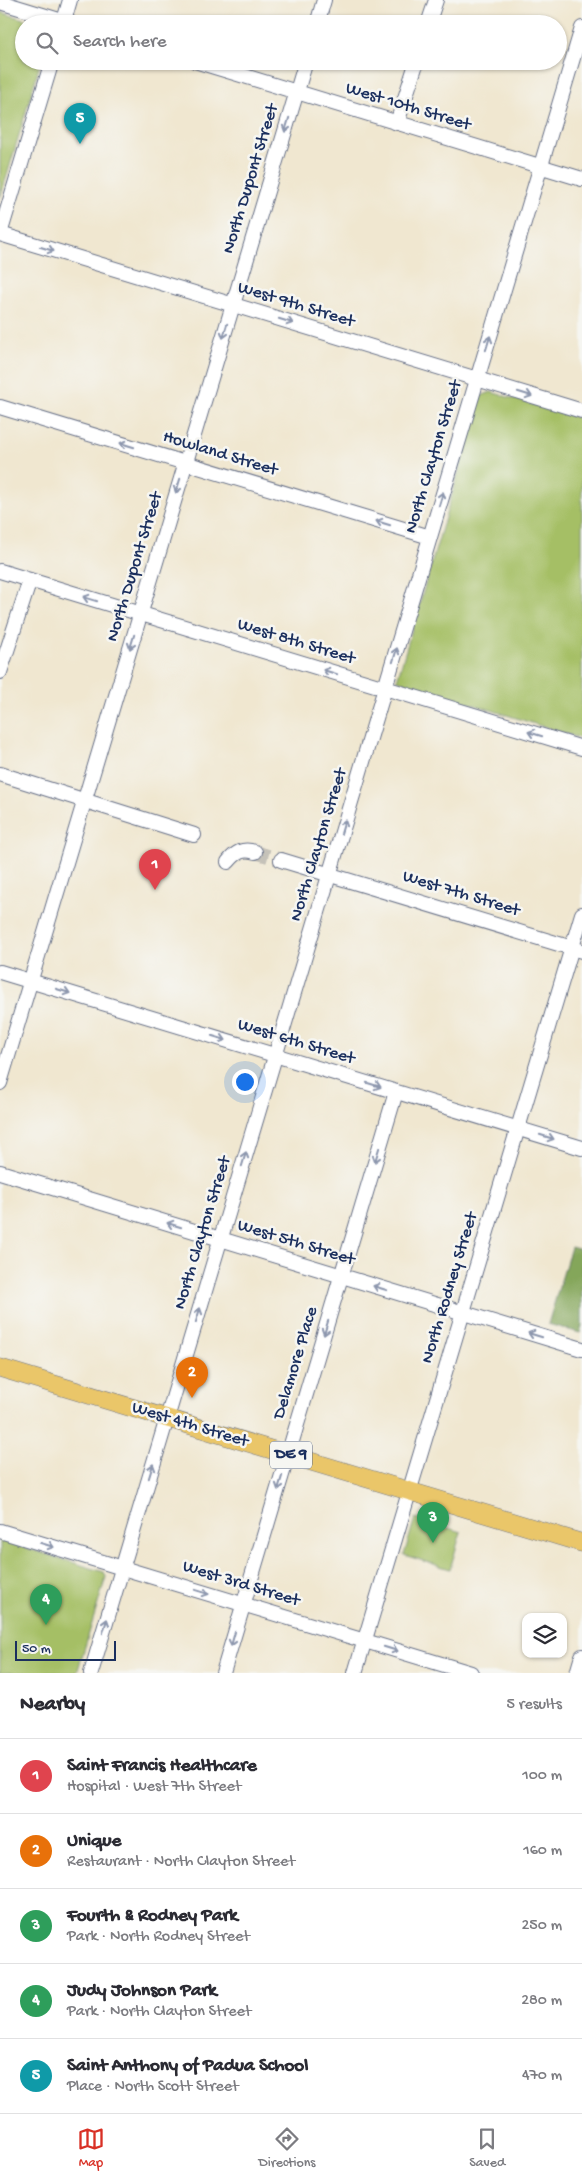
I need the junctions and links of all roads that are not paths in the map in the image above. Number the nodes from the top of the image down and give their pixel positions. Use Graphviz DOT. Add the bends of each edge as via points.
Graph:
graph roads {
  1 [pos="70,0"];
  2 [pos="324,0"];
  3 [pos="436,0"];
  4 [pos="0,2"];
  5 [pos="41,15"];
  6 [pos="67,15"];
  7 [pos="320,15"];
  8 [pos="431,15"];
  9 [pos="582,28"];
  10 [pos="49,70"];
  11 [pos="224,70"];
  12 [pos="303,70"];
  13 [pos="414,70"];
  14 [pos="296,92"];
  15 [pos="397,123"];
  16 [pos="540,167"];
  17 [pos="582,180"];
  18 [pos="0,234"];
  19 [pos="233,305"];
  20 [pos="477,379"];
  21 [pos="0,407"];
  22 [pos="582,411"];
  23 [pos="185,463"];
  24 [pos="430,537"];
  25 [pos="0,572"];
  26 [pos="30,580"];
  27 [pos="140,614"];
  28 [pos="0,672"];
  29 [pos="385,688"];
  30 [pos="582,748"];
  31 [pos="0,774"];
  32 [pos="85,800"];
  33 [pos="194,835"];
  34 [pos="255,852"];
  35 [pos="281,860"];
  36 [pos="228,862"];
  37 [pos="330,874"];
  38 [pos="582,914"];
  39 [pos="577,949"];
  40 [pos="0,972"];
  41 [pos="31,981"];
  42 [pos="275,1055"];
  43 [pos="0,1083"];
  44 [pos="396,1092"];
  45 [pos="518,1128"];
  46 [pos="582,1148"];
  47 [pos="0,1172"];
  48 [pos="220,1239"];
  49 [pos="341,1276"];
  50 [pos="462,1312"];
  51 [pos="582,1349"];
  52 [pos="0,1368"];
  53 [pos="167,1418"];
  54 [pos="288,1454"];
  55 [pos="409,1491"];
  56 [pos="0,1530"];
  57 [pos="582,1543"];
  58 [pos="122,1568"];
  59 [pos="244,1604"];
  60 [pos="364,1641"];
  61 [pos="582,1656"];
  62 [pos="91,1673"];
  63 [pos="224,1673"];
  64 [pos="355,1673"];
  65 [pos="471,1673"];
  66 [pos="577,1673"];
  1 -- 6 [label="street"];
  2 -- 7 [label="street"];
  3 -- 8 [label="street"];
  4 -- 5 [label="street"];
  9 -- 16 [label="street, North Clayton Street"];
  10 -- 18 [label="street"];
  11 -- 14 [label="street, West 10th Street"];
  12 -- 14 [label="street, North Dupont Street"];
  13 -- 15 [label="street"];
  14 -- 15 [label="street, West 10th Street"];
  14 -- 19 [label="street, North Dupont Street, one-way"];
  15 -- 16 [label="street, West 10th Street"];
  16 -- 17 [label="street, West 10th Street"];
  20 -- 16 [label="street, North Clayton Street, one-way"];
  18 -- 19 [label="street, West 9th Street, one-way"];
  19 -- 20 [label="street, West 9th Street, one-way"];
  19 -- 23 [label="street, North Dupont Street, one-way"];
  20 -- 22 [label="street, West 9th Street, one-way"];
  24 -- 20 [label="street, North Clayton Street, one-way"];
  23 -- 21 [label="street, Howland Street, one-way"];
  24 -- 23 [label="street, Howland Street, one-way"];
  23 -- 27 [label="street, North Dupont Street, one-way"];
  29 -- 24 [label="street, North Clayton Street, one-way"];
  25 -- 26 [label="street, West 8th Street"];
  27 -- 26 [label="street, West 8th Street, one-way"];
  26 -- 28 [label="street"];
  29 -- 27 [label="street, West 8th Street, one-way"];
  27 -- 32 [label="street, North Dupont Street, one-way"];
  30 -- 29 [label="street, West 8th Street, one-way"];
  37 -- 29 [label="street, North Clayton Street, one-way"];
  31 -- 32 [label="street"];
  32 -- 33 [label="street"];
  32 -- 41 [label="street, North Dupont Street"];
  34 -- 36 [label="street" via="238,852"];
  35 -- 37 [label="street, West 7th Street"];
  37 -- 39 [label="street, West 7th Street"];
  37 -- 42 [label="street, North Clayton Street"];
  38 -- 39 [label="street, North Rodney Street"];
  39 -- 45 [label="street, North Rodney Street"];
  40 -- 41 [label="street, West 6th Street"];
  41 -- 42 [label="street, West 6th Street, one-way"];
  41 -- 43 [label="street, North Dupont Street"];
  42 -- 44 [label="street, West 6th Street, one-way"];
  48 -- 42 [label="street, North Clayton Street, one-way"];
  44 -- 45 [label="street, West 6th Street"];
  44 -- 49 [label="street, Delamore Place, one-way"];
  45 -- 46 [label="street, West 6th Street, one-way"];
  45 -- 50 [label="street, North Rodney Street"];
  48 -- 47 [label="street, West 5th Street, one-way"];
  48 -- 49 [label="street, West 5th Street"];
  53 -- 48 [label="street, North Clayton Street, one-way"];
  50 -- 49 [label="street, West 5th Street, one-way"];
  49 -- 54 [label="street, Delamore Place, one-way"];
  51 -- 50 [label="street, West 5th Street, one-way"];
  50 -- 55 [label="street, North Rodney Street"];
  52 -- 53 [label="main road, West 4th Street / DE 9"];
  53 -- 54 [label="main road, West 4th Street / DE 9"];
  58 -- 53 [label="street, North Clayton Street, one-way"];
  54 -- 55 [label="main road, West 4th Street / DE 9"];
  54 -- 59 [label="street, Delamore Place, one-way"];
  55 -- 57 [label="main road, West 4th Street / DE 9"];
  55 -- 60 [label="street, North Rodney Street"];
  56 -- 58 [label="street, West 3rd Street, one-way"];
  58 -- 59 [label="street, West 3rd Street, one-way"];
  62 -- 58 [label="street, North Clayton Street, one-way"];
  59 -- 60 [label="street, West 3rd Street"];
  59 -- 63 [label="street, Delamore Place, one-way"];
  60 -- 64 [label="street, North Rodney Street"];
  60 -- 65 [label="street, West 3rd Street, one-way"];
  61 -- 66 [label="street"];
}
